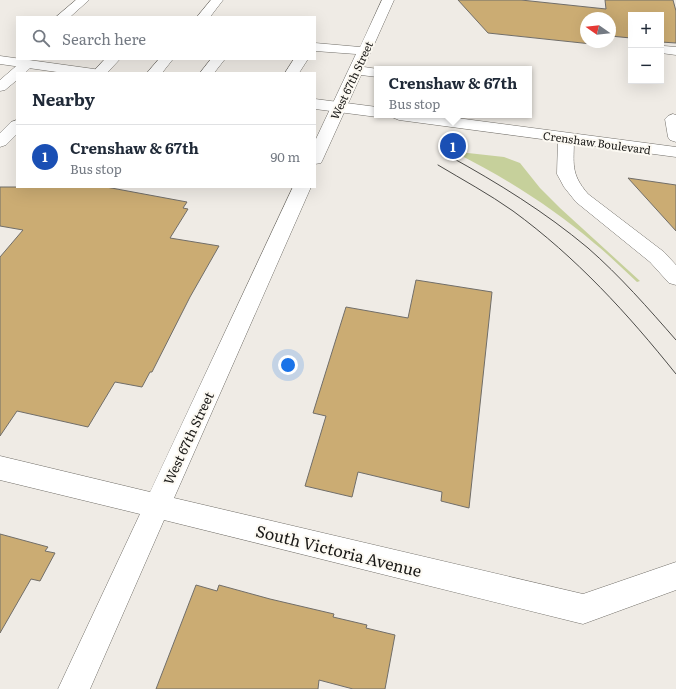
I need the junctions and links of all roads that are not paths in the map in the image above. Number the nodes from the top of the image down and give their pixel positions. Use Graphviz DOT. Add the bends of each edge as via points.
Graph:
graph roads {
  1 [pos="83,0"];
  2 [pos="218,0"];
  3 [pos="373,0"];
  4 [pos="386,4"];
  5 [pos="63,16"];
  6 [pos="204,16"];
  7 [pos="316,47"];
  8 [pos="365,51"];
  9 [pos="13,60"];
  10 [pos="112,60"];
  11 [pos="165,60"];
  12 [pos="217,60"];
  13 [pos="300,60"];
  14 [pos="355,70"];
  15 [pos="72,72"];
  16 [pos="100,72"];
  17 [pos="155,72"];
  18 [pos="208,72"];
  19 [pos="293,72"];
  20 [pos="374,73"];
  21 [pos="0,88"];
  22 [pos="316,104"];
  23 [pos="339,107"];
  24 [pos="374,112"];
  25 [pos="423,118"];
  26 [pos="676,120"];
  27 [pos="16,126"];
  28 [pos="676,137"];
  29 [pos="566,138"];
  30 [pos="0,142"];
  31 [pos="676,152"];
  32 [pos="316,157"];
  33 [pos="302,188"];
  34 [pos="676,278"];
  35 [pos="0,468"];
  36 [pos="157,506"];
  37 [pos="676,576"];
  38 [pos="74,689"];
  1 -- 5 [label="street"];
  2 -- 6 [label="street"];
  3 -- 4 [label="street"];
  4 -- 8 [label="street, West 67th Street"];
  7 -- 8 [label="street"];
  8 -- 14 [label="street, West 67th Street"];
  9 -- 15 [label="street"];
  9 -- 21 [label="street"];
  10 -- 16 [label="street"];
  11 -- 17 [label="street"];
  12 -- 18 [label="street"];
  13 -- 19 [label="street"];
  14 -- 20 [label="street"];
  14 -- 23 [label="street, West 67th Street"];
  22 -- 23 [label="street"];
  23 -- 24 [label="street"];
  23 -- 32 [label="street, West 67th Street"];
  25 -- 29 [label="street, Crenshaw Boulevard"];
  26 -- 28 [label="street" via="673,119"];
  27 -- 30 [label="street"];
  29 -- 31 [label="street, Crenshaw Boulevard"];
  29 -- 34 [label="street" via="566,174 573,187 582,198 657,257"];
  33 -- 36 [label="street, West 67th Street"];
  35 -- 36 [label="street, South Victoria Avenue"];
  36 -- 37 [label="street, South Victoria Avenue" via="583,609"];
  36 -- 38 [label="street, West 67th Street"];
}
